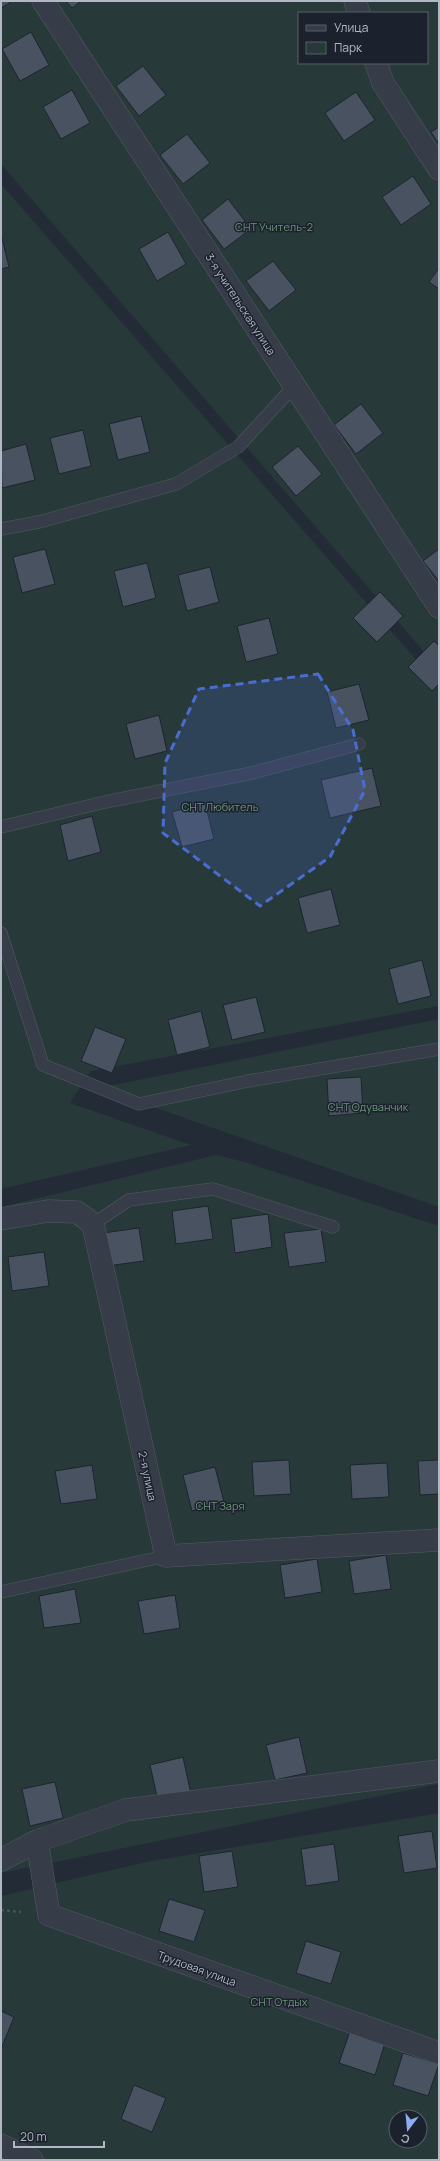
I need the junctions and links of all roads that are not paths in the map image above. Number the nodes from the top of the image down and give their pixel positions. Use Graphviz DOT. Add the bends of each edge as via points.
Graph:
graph roads {
  1 [pos="43,1"];
  2 [pos="355,1"];
  3 [pos="359,12"];
  4 [pos="376,64"];
  5 [pos="439,169"];
  6 [pos="294,385"];
  7 [pos="1,529"];
  8 [pos="439,607"];
  9 [pos="359,744"];
  10 [pos="1,827"];
  11 [pos="1,933"];
  12 [pos="439,1049"];
  13 [pos="1,1219"];
  14 [pos="93,1224"];
  15 [pos="333,1227"];
  16 [pos="439,1540"];
  17 [pos="166,1556"];
  18 [pos="1,1592"];
  19 [pos="439,1771"];
  20 [pos="37,1841"];
  21 [pos="1,1860"];
  22 [pos="439,2053"];
  23 [pos="1,2145"];
  24 [pos="32,2160"];
  1 -- 6 [label="street, 3-я учительская улица"];
  2 -- 3 [label="street"];
  4 -- 5 [label="street" via="383,83"];
  6 -- 7 [label="lane" via="238,447 176,484 39,522"];
  6 -- 8 [label="street, 3-я учительская улица"];
  9 -- 10 [label="lane" via="252,773 105,802"];
  11 -- 12 [label="lane" via="43,1066 139,1104 248,1081"];
  13 -- 14 [label="street" via="48,1211 77,1212"];
  14 -- 15 [label="lane" via="129,1200 213,1189"];
  14 -- 17 [label="street, 2-я улица"];
  16 -- 17 [label="street"];
  17 -- 18 [label="lane"];
  19 -- 20 [label="street" via="126,1810"];
  20 -- 21 [label="street"];
  20 -- 22 [label="street, Трудовая улица" via="49,1916"];
  23 -- 24 [label="street"];
}
